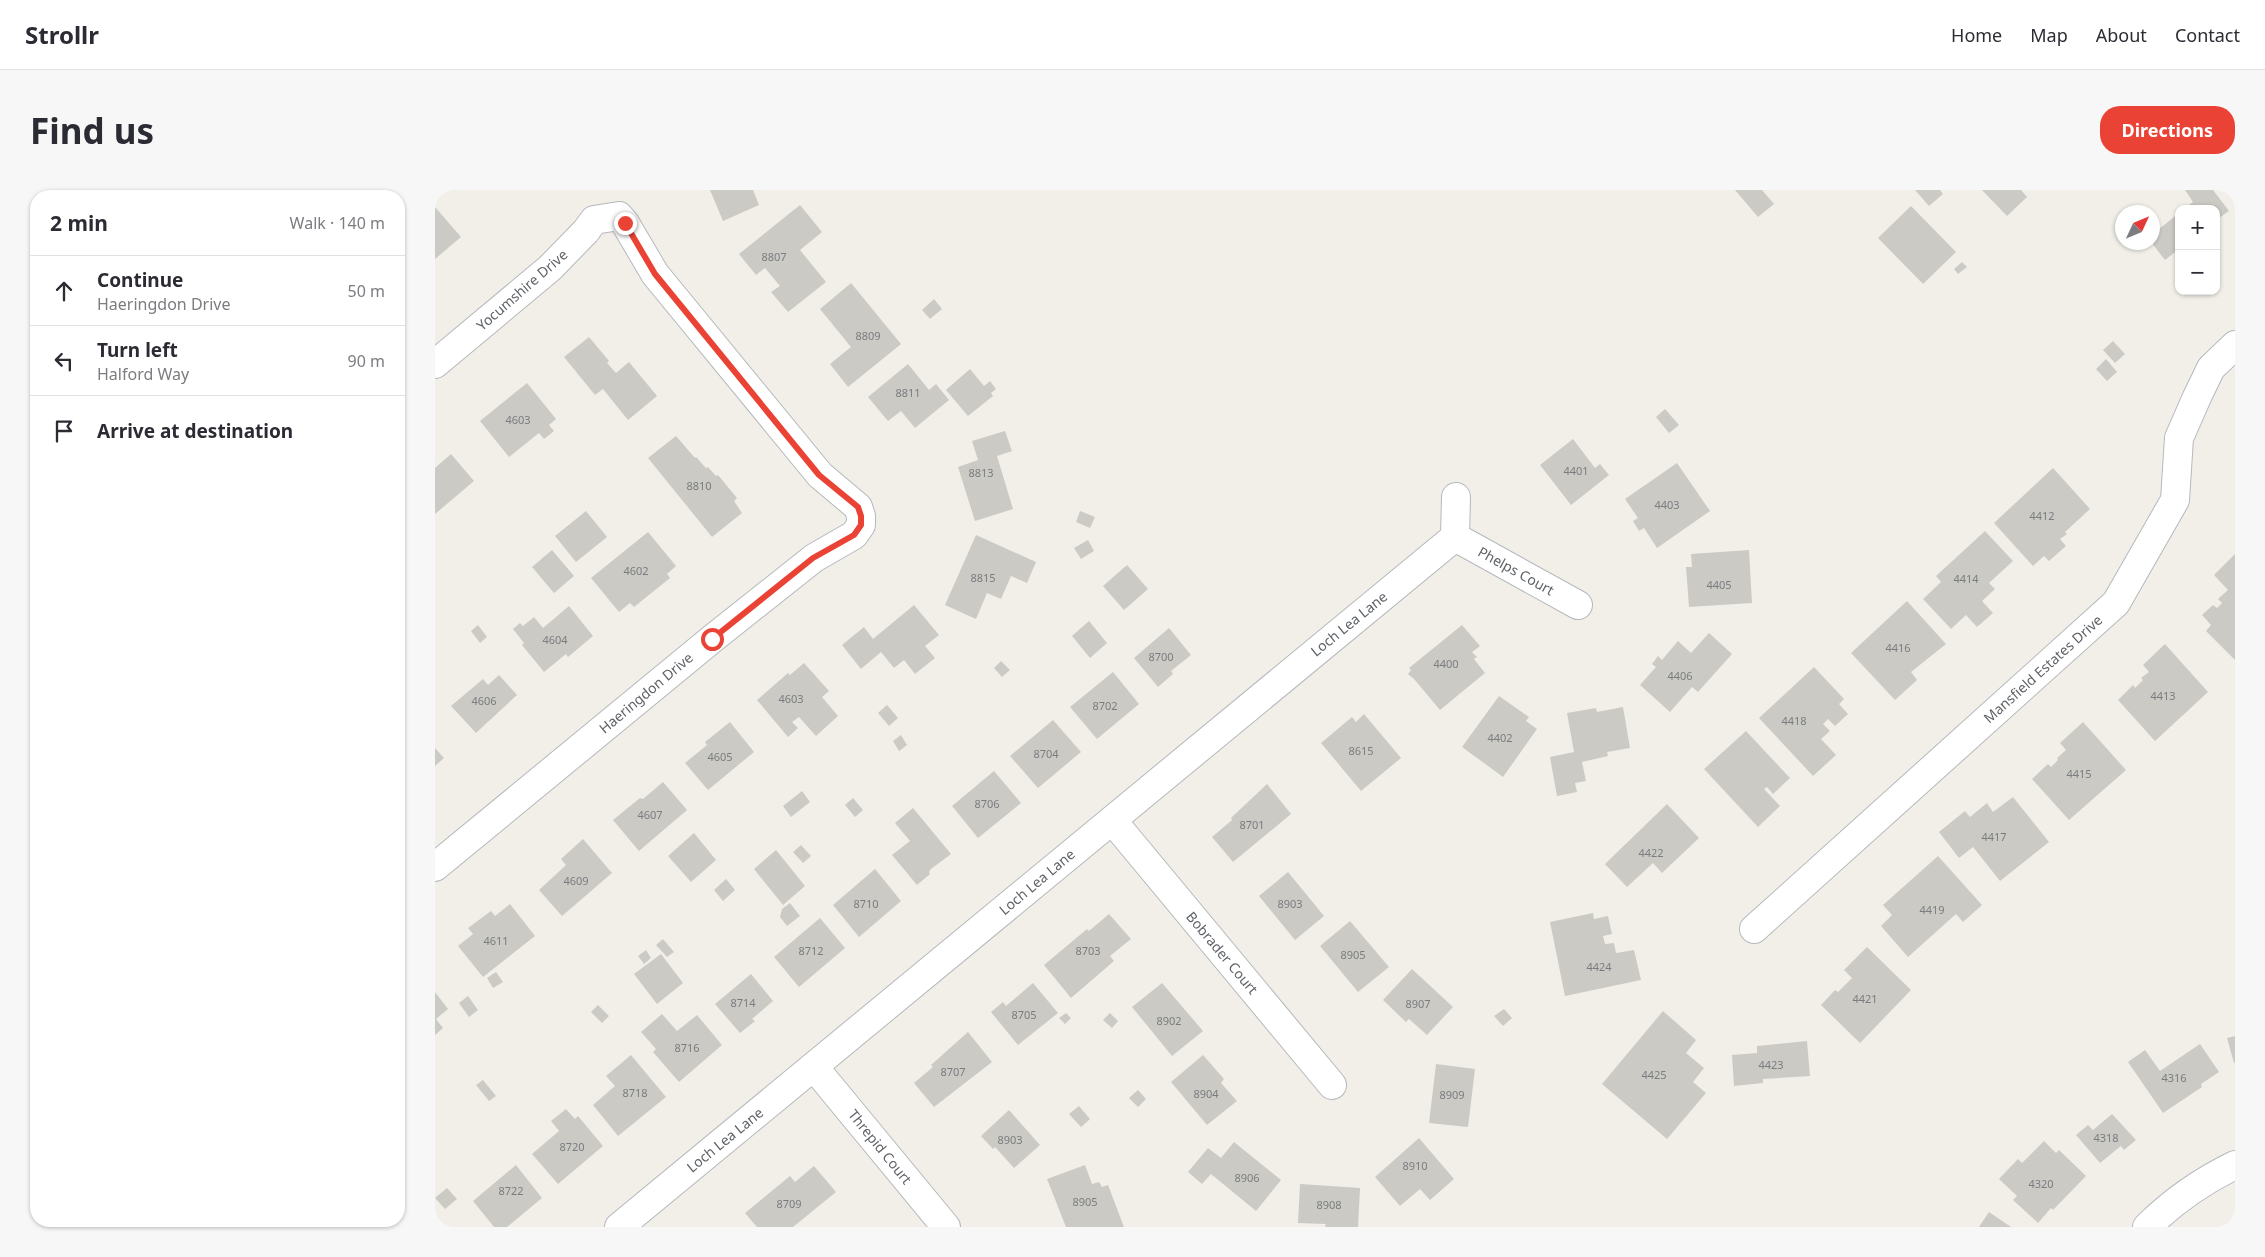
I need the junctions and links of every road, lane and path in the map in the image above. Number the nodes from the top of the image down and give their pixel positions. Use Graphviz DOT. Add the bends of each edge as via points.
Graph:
graph roads {
  1 [pos="2235,345"];
  2 [pos="435,364"];
  3 [pos="1456,497"];
  4 [pos="861,525"];
  5 [pos="1455,537"];
  6 [pos="1578,605"];
  7 [pos="1112,820"];
  8 [pos="435,867"];
  9 [pos="1755,929"];
  10 [pos="814,1067"];
  11 [pos="1331,1085"];
  12 [pos="2235,1165"];
  13 [pos="619,1227"];
  14 [pos="946,1227"];
  15 [pos="2147,1227"];
  1 -- 9 [label="street, Mansfield Estates Drive" via="2211,368 2197,397 2179,438 2175,500 2116,603"];
  2 -- 4 [label="street, Yocumshire Drive" via="550,268 594,220 619,216 655,274 819,475 858,507"];
  3 -- 5 [label="street"];
  4 -- 8 [label="street, Haeringdon Drive" via="854,535 813,558 712,639"];
  5 -- 6 [label="street, Phelps Court"];
  5 -- 7 [label="street, Loch Lea Lane"];
  7 -- 10 [label="street, Loch Lea Lane"];
  7 -- 11 [label="street, Bobrader Court"];
  10 -- 13 [label="street, Loch Lea Lane"];
  10 -- 14 [label="street, Threpid Court"];
  12 -- 15 [label="street" via="2169,1205"];
}
